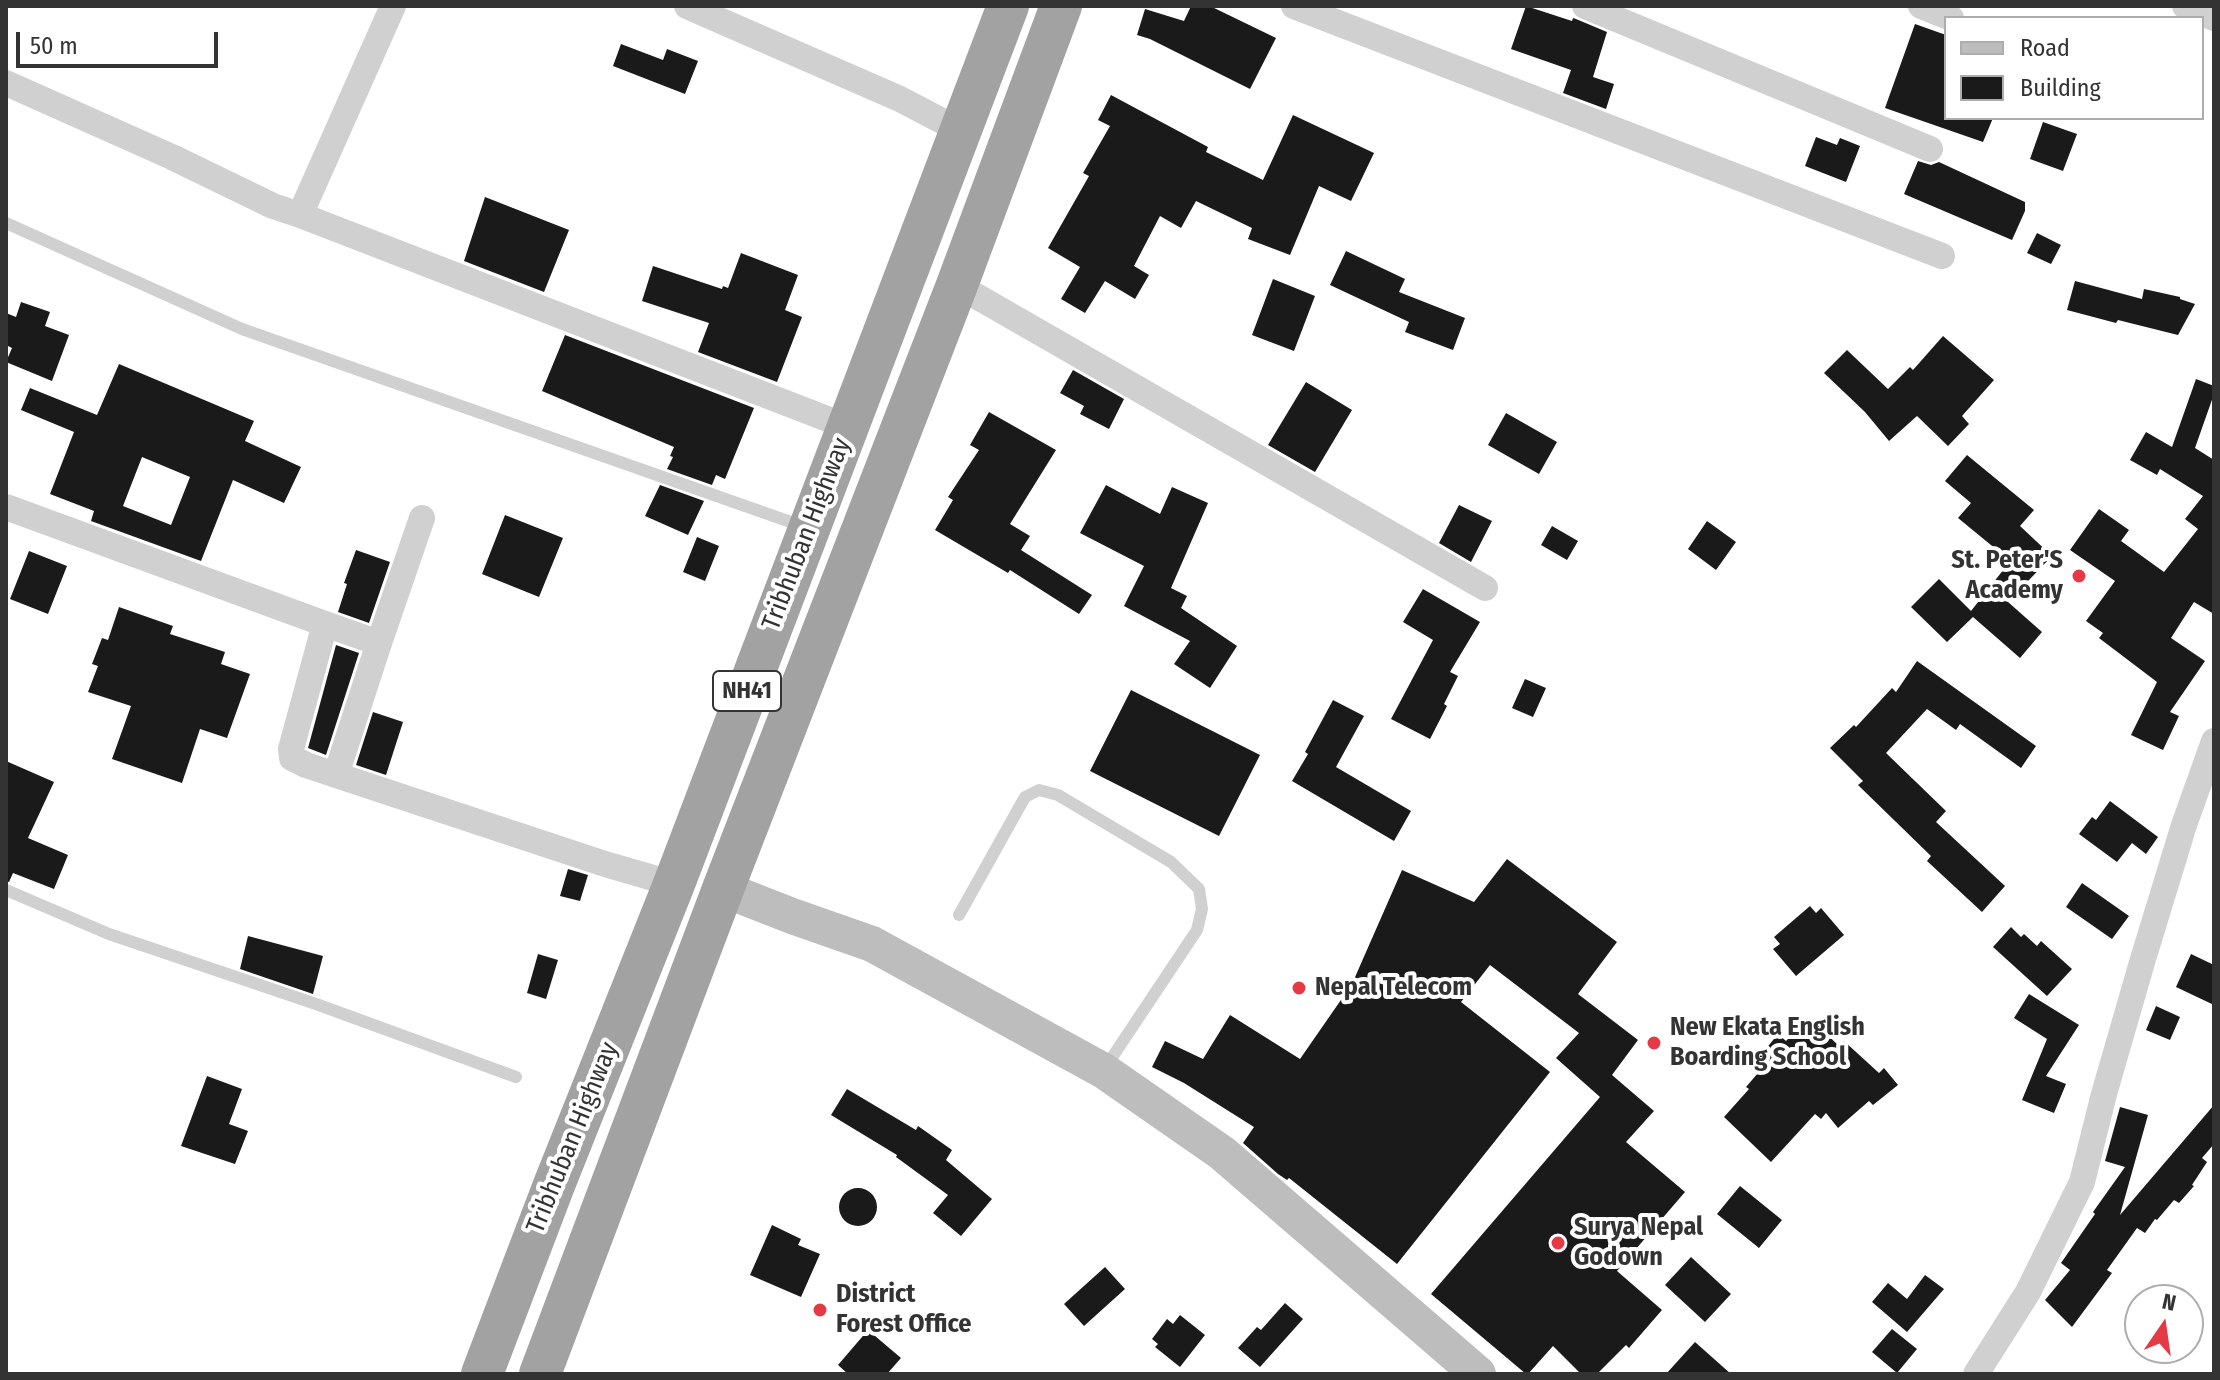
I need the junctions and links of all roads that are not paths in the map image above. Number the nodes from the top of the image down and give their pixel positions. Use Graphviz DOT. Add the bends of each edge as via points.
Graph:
graph roads {
  1 [pos="393,6"];
  2 [pos="687,6"];
  3 [pos="1008,6"];
  4 [pos="1061,6"];
  5 [pos="1294,6"];
  6 [pos="1585,6"];
  7 [pos="1921,6"];
  8 [pos="2185,6"];
  9 [pos="1946,16"];
  10 [pos="2214,18"];
  11 [pos="6,83"];
  12 [pos="961,131"];
  13 [pos="1930,149"];
  14 [pos="300,215"];
  15 [pos="6,223"];
  16 [pos="1942,256"];
  17 [pos="957,285"];
  18 [pos="848,427"];
  19 [pos="6,507"];
  20 [pos="422,518"];
  21 [pos="809,528"];
  22 [pos="1485,588"];
  23 [pos="325,624"];
  24 [pos="379,643"];
  25 [pos="2214,741"];
  26 [pos="336,775"];
  27 [pos="674,884"];
  28 [pos="723,889"];
  29 [pos="6,890"];
  30 [pos="959,915"];
  31 [pos="1104,1071"];
  32 [pos="516,1077"];
  33 [pos="482,1374"];
  34 [pos="540,1374"];
  35 [pos="1478,1374"];
  36 [pos="1976,1374"];
  1 -- 14 [label="street"];
  2 -- 12 [label="street"];
  3 -- 12 [label="highway, Tribhuban Highway / NH41"];
  4 -- 17 [label="highway, Tribhuban Highway / NH41"];
  5 -- 16 [label="street"];
  6 -- 13 [label="street"];
  7 -- 9 [label="street"];
  8 -- 10 [label="street"];
  11 -- 14 [label="street"];
  12 -- 18 [label="highway, Tribhuban Highway / NH41"];
  14 -- 18 [label="street"];
  15 -- 21 [label="lane" via="242,329"];
  17 -- 22 [label="street"];
  17 -- 28 [label="highway, Tribhuban Highway / NH41"];
  18 -- 21 [label="highway, Tribhuban Highway / NH41"];
  19 -- 23 [label="street"];
  20 -- 24 [label="street"];
  21 -- 27 [label="highway, Tribhuban Highway / NH41"];
  23 -- 24 [label="street"];
  23 -- 26 [label="street" via="291,749 292,758"];
  24 -- 26 [label="street"];
  25 -- 36 [label="street" via="2147,944 2082,1182 2028,1292"];
  26 -- 27 [label="street"];
  27 -- 33 [label="highway, Tribhuban Highway / NH41"];
  28 -- 31 [label="main road" via="872,944"];
  28 -- 34 [label="highway, Tribhuban Highway / NH41"];
  29 -- 32 [label="lane" via="109,934"];
  30 -- 31 [label="lane" via="1025,797 1039,790 1058,795 1171,862 1199,889 1197,930"];
  31 -- 35 [label="main road" via="1222,1153"];
}
